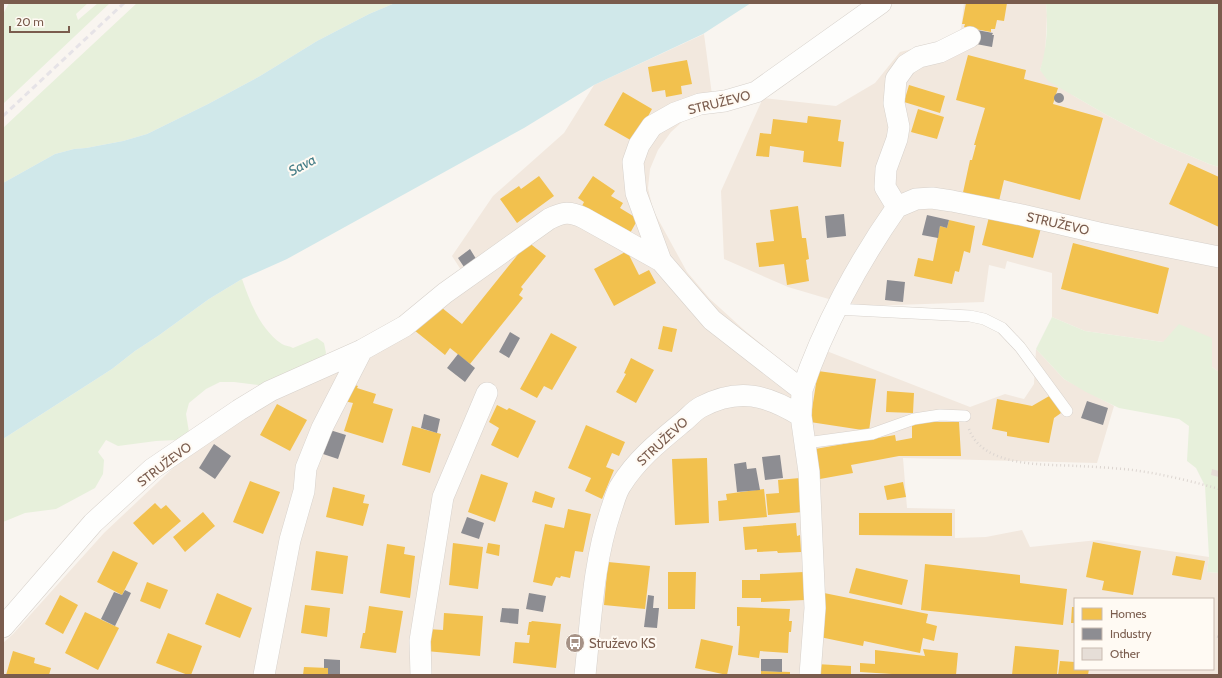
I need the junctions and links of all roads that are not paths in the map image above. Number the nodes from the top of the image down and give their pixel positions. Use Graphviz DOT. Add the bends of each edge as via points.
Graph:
graph roads {
  1 [pos="881,3"];
  2 [pos="970,37"];
  3 [pos="897,207"];
  4 [pos="1219,257"];
  5 [pos="661,261"];
  6 [pos="835,310"];
  7 [pos="362,350"];
  8 [pos="802,390"];
  9 [pos="487,393"];
  10 [pos="1067,411"];
  11 [pos="801,416"];
  12 [pos="965,416"];
  13 [pos="806,443"];
  14 [pos="3,627"];
  15 [pos="264,675"];
  16 [pos="421,675"];
  17 [pos="585,675"];
  18 [pos="810,675"];
  1 -- 5 [label="street, STRUŽEVO" via="756,92 725,101 700,104 675,113 652,126 639,145 633,162 636,193"];
  2 -- 3 [label="street" via="940,52 919,57 906,65 896,79 894,103 897,139 886,169 885,187"];
  3 -- 4 [label="street, STRUŽEVO" via="916,199 952,201"];
  3 -- 6 [label="street"];
  5 -- 7 [label="street, STRUŽEVO" via="584,218 575,214 559,214 445,294 405,326"];
  5 -- 8 [label="street, STRUŽEVO" via="712,320"];
  6 -- 8 [label="street"];
  6 -- 10 [label="lane" via="970,316 984,319 1002,328 1020,347"];
  7 -- 14 [label="street, STRUŽEVO" via="270,391 152,470 93,523"];
  7 -- 15 [label="street" via="322,428 306,468 304,491 290,540"];
  8 -- 11 [label="street"];
  9 -- 16 [label="street" via="444,497 420,641"];
  11 -- 13 [label="street"];
  11 -- 17 [label="street, STRUŽEVO" via="770,400 752,396 728,396 700,407 644,454 620,485 605,527 595,579"];
  12 -- 13 [label="lane" via="940,415 914,419 872,434"];
  13 -- 18 [label="street" via="815,608"];
}
